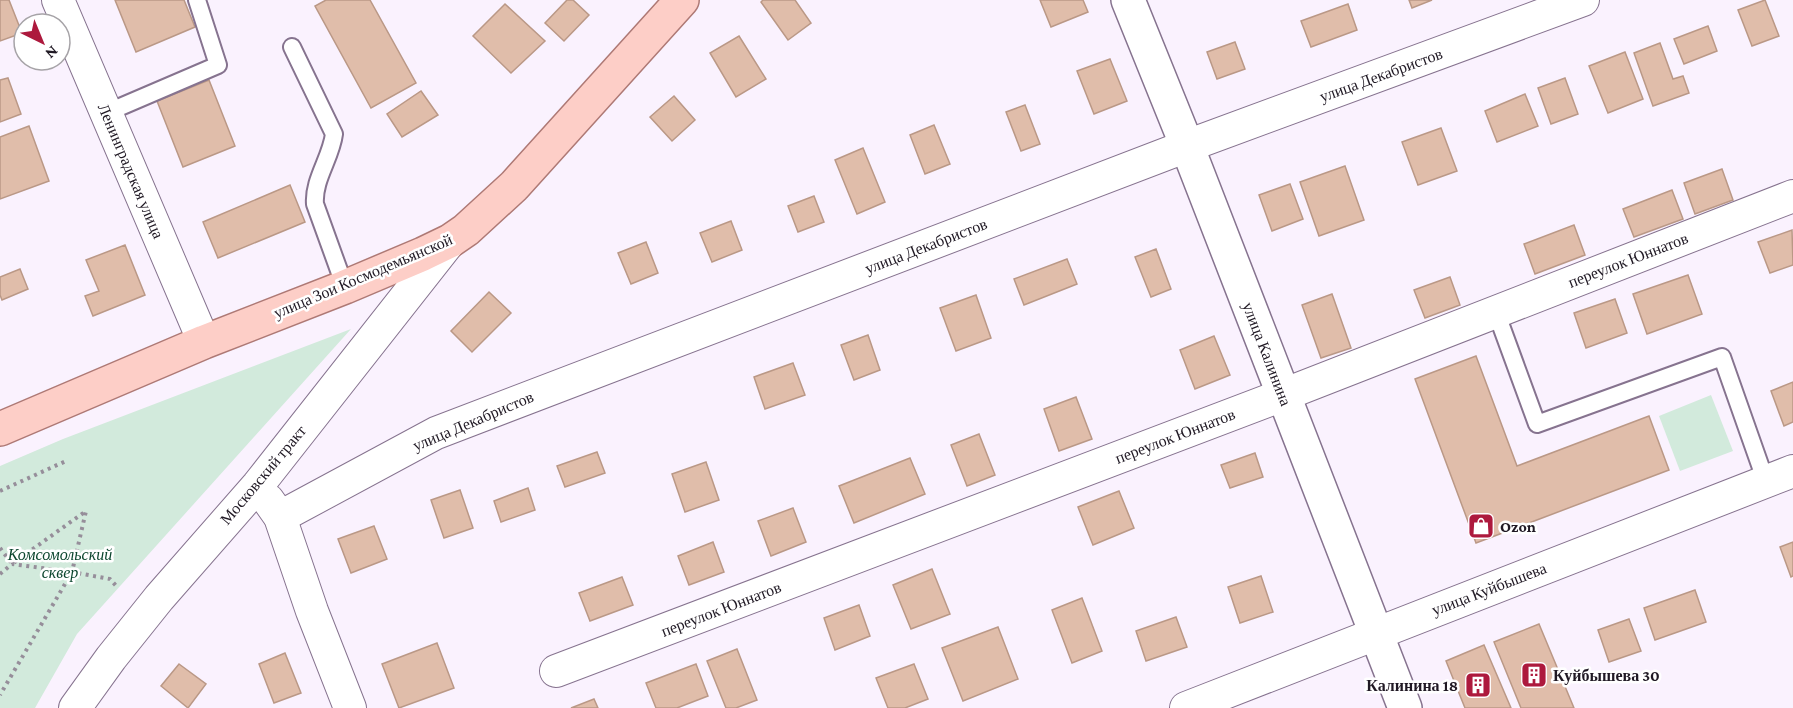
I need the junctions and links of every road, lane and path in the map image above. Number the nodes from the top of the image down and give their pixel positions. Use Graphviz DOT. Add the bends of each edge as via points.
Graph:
graph roads {
  1 [pos="58,0"];
  2 [pos="197,0"];
  3 [pos="682,0"];
  4 [pos="1128,0"];
  5 [pos="1583,0"];
  6 [pos="292,47"];
  7 [pos="106,113"];
  8 [pos="1187,146"];
  9 [pos="1793,196"];
  10 [pos="450,241"];
  11 [pos="345,287"];
  12 [pos="1496,312"];
  13 [pos="204,342"];
  14 [pos="1283,395"];
  15 [pos="0,429"];
  16 [pos="66,461"];
  17 [pos="1780,476"];
  18 [pos="258,485"];
  19 [pos="0,491"];
  20 [pos="280,517"];
  21 [pos="0,548"];
  22 [pos="12,564"];
  23 [pos="72,572"];
  24 [pos="0,573"];
  25 [pos="118,588"];
  26 [pos="1376,633"];
  27 [pos="556,671"];
  28 [pos="0,695"];
  29 [pos="75,708"];
  30 [pos="350,708"];
  31 [pos="1186,708"];
  32 [pos="1405,708"];
  1 -- 7 [label="street, Ленинградская улица"];
  2 -- 7 [label="lane" via="218,65"];
  3 -- 10 [label="main road, улица Зои Космодемьянской" via="514,186"];
  4 -- 8 [label="street, улица Калинина"];
  5 -- 8 [label="street, улица Декабристов"];
  6 -- 11 [label="lane" via="334,134 314,194"];
  7 -- 13 [label="street, Ленинградская улица"];
  8 -- 14 [label="street, улица Калинина"];
  8 -- 20 [label="street, улица Декабристов" via="436,433"];
  9 -- 12 [label="street, переулок Юннатов"];
  10 -- 11 [label="main road, улица Зои Космодемьянской"];
  10 -- 18 [label="street, Московский тракт"];
  11 -- 13 [label="main road, улица Зои Космодемьянской"];
  12 -- 14 [label="street, переулок Юннатов"];
  12 -- 17 [label="lane" via="1537,424 1722,357"];
  13 -- 15 [label="main road, улица Зои Космодемьянской"];
  14 -- 26 [label="street, улица Калинина"];
  14 -- 27 [label="street, переулок Юннатов"];
  16 -- 19 [label="path"];
  17 -- 26 [label="street, улица Куйбышева"];
  18 -- 20 [label="street"];
  18 -- 29 [label="street, Московский тракт" via="159,598"];
  20 -- 30 [label="street"];
  21 -- 22 [label="path"];
  22 -- 23 [label="path"];
  22 -- 23 [label="path" via="86,511"];
  22 -- 24 [label="path"];
  23 -- 25 [label="path" via="110,579"];
  23 -- 28 [label="path"];
  26 -- 31 [label="street, улица Куйбышева"];
  26 -- 32 [label="street, улица Калинина"];
}
